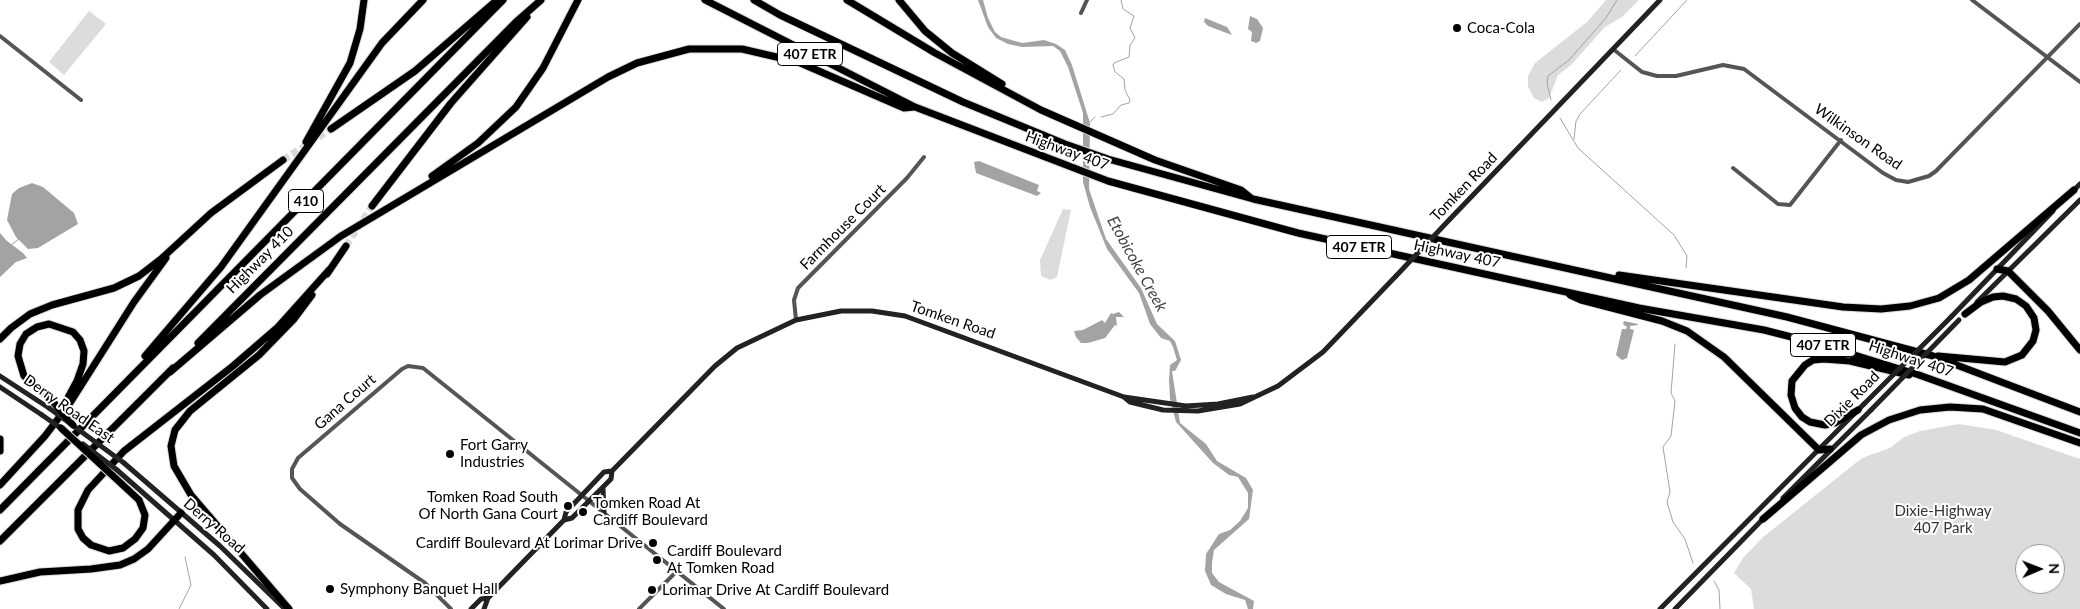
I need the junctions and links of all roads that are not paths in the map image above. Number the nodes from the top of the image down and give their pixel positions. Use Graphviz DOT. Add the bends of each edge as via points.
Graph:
graph roads {
  1 [pos="364,0"];
  2 [pos="423,0"];
  3 [pos="497,0"];
  4 [pos="503,0"];
  5 [pos="541,0"];
  6 [pos="578,0"];
  7 [pos="705,0"];
  8 [pos="754,0"];
  9 [pos="847,0"];
  10 [pos="899,0"];
  11 [pos="1087,0"];
  12 [pos="1660,0"];
  13 [pos="1972,0"];
  14 [pos="534,6"];
  15 [pos="1081,13"];
  16 [pos="2080,24"];
  17 [pos="0,36"];
  18 [pos="1613,49"];
  19 [pos="2047,58"];
  20 [pos="2080,82"];
  21 [pos="1013,95"];
  22 [pos="81,100"];
  23 [pos="915,107"];
  24 [pos="331,129"];
  25 [pos="1841,140"];
  26 [pos="924,157"];
  27 [pos="283,160"];
  28 [pos="294,164"];
  29 [pos="1733,168"];
  30 [pos="2080,184"];
  31 [pos="2074,190"];
  32 [pos="413,192"];
  33 [pos="1253,200"];
  34 [pos="2080,200"];
  35 [pos="372,206"];
  36 [pos="346,246"];
  37 [pos="174,247"];
  38 [pos="1997,269"];
  39 [pos="329,270"];
  40 [pos="1578,270"];
  41 [pos="2008,271"];
  42 [pos="1558,290"];
  43 [pos="1965,314"];
  44 [pos="796,320"];
  45 [pos="0,339"];
  46 [pos="2080,350"];
  47 [pos="1933,356"];
  48 [pos="170,372"];
  49 [pos="0,376"];
  50 [pos="1919,376"];
  51 [pos="0,387"];
  52 [pos="107,400"];
  53 [pos="51,405"];
  54 [pos="1858,410"];
  55 [pos="2080,412"];
  56 [pos="73,425"];
  57 [pos="61,428"];
  58 [pos="2080,433"];
  59 [pos="45,436"];
  60 [pos="0,439"];
  61 [pos="2080,443"];
  62 [pos="1830,449"];
  63 [pos="1818,450"];
  64 [pos="0,451"];
  65 [pos="124,463"];
  66 [pos="612,471"];
  67 [pos="115,473"];
  68 [pos="0,485"];
  69 [pos="603,487"];
  70 [pos="583,494"];
  71 [pos="590,500"];
  72 [pos="0,510"];
  73 [pos="604,512"];
  74 [pos="181,513"];
  75 [pos="1763,519"];
  76 [pos="564,520"];
  77 [pos="175,521"];
  78 [pos="0,541"];
  79 [pos="677,571"];
  80 [pos="0,581"];
  81 [pos="488,598"];
  82 [pos="267,609"];
  83 [pos="284,609"];
  84 [pos="289,609"];
  85 [pos="451,609"];
  86 [pos="471,609"];
  87 [pos="484,609"];
  88 [pos="639,609"];
  89 [pos="724,609"];
  90 [pos="1660,609"];
  91 [pos="1675,609"];
  1 -- 28 [label="highway" via="350,63"];
  2 -- 28 [label="highway" via="382,43"];
  3 -- 24 [label="highway" via="415,71"];
  4 -- 52 [label="highway, Highway 410 / 410"];
  5 -- 14 [label="highway, Highway 410 / 410"];
  6 -- 32 [label="highway" via="543,68 516,108 484,138"];
  7 -- 23 [label="highway, Highway 407 / 407 ETR"];
  8 -- 33 [label="highway, Highway 407 / 407 ETR" via="963,102 1065,144"];
  9 -- 21 [label="highway"];
  10 -- 21 [label="highway" via="915,22 952,54 1006,86"];
  11 -- 15 [label="street"];
  12 -- 18 [label="main road, Tomken Road"];
  13 -- 19 [label="street"];
  14 -- 35 [label="highway" via="517,30 451,103"];
  14 -- 48 [label="highway, Highway 410 / 410"];
  16 -- 19 [label="street, Wilkinson Road"];
  17 -- 22 [label="street"];
  18 -- 25 [label="street, Wilkinson Road" via="1642,72 1657,76 1676,76 1723,65 1744,69"];
  18 -- 44 [label="main road, Tomken Road, bridge" via="1307,366 1278,386 1253,397 1187,409 1162,407 1124,397 906,316 841,311"];
  19 -- 20 [label="street"];
  19 -- 25 [label="street, Wilkinson Road" via="1936,171 1923,179 1908,182 1889,176"];
  21 -- 33 [label="highway" via="1155,160 1241,190"];
  23 -- 32 [label="highway" via="904,108 776,55 731,48 689,49 653,57 621,70"];
  23 -- 42 [label="highway, Highway 407 / 407 ETR" via="1108,181 1298,233"];
  25 -- 29 [label="street" via="1790,204 1778,204"];
  26 -- 44 [label="street, Farmhouse Court" via="908,178 798,288 794,300"];
  27 -- 37 [label="highway" via="211,213"];
  28 -- 52 [label="highway" via="221,268"];
  30 -- 31 [label="main road, Dixie Road"];
  31 -- 38 [label="main road, Dixie Road"];
  31 -- 40 [label="highway" via="1970,280 1939,298 1904,307 1843,307"];
  32 -- 48 [label="highway" via="309,257"];
  33 -- 40 [label="highway, Highway 407 / 407 ETR"];
  34 -- 41 [label="main road, Dixie Road"];
  36 -- 39 [label="highway"];
  37 -- 45 [label="highway" via="130,281 30,314"];
  37 -- 59 [label="highway" via="134,302 84,384"];
  38 -- 41 [label="highway"];
  38 -- 54 [label="main road, Dixie Road, bridge"];
  39 -- 67 [label="highway" via="271,333 124,451 88,490 78,510 78,529 92,545 109,551 123,548 135,540 143,528 145,515 139,500"];
  39 -- 84 [label="highway" via="280,334 190,411 175,430 171,446 174,466 191,495"];
  40 -- 47 [label="highway, Highway 407 / 407 ETR" via="1787,317"];
  41 -- 43 [label="main road, Dixie Road"];
  41 -- 46 [label="highway" via="2048,311"];
  42 -- 50 [label="highway, Highway 407 / 407 ETR" via="1764,330"];
  42 -- 63 [label="highway" via="1580,300 1662,321 1694,336 1724,357"];
  43 -- 47 [label="highway" via="1988,299 2013,297 2023,302 2032,313 2036,330 2033,342 2022,356 2005,362"];
  43 -- 62 [label="main road, Dixie Road, bridge"];
  44 -- 66 [label="main road, Tomken Road" via="737,348 722,360"];
  47 -- 55 [label="highway, Highway 407 / 407 ETR"];
  48 -- 78 [label="highway, Highway 410 / 410"];
  49 -- 53 [label="main road, Derry Road East"];
  50 -- 54 [label="highway" via="1902,375 1850,361 1824,359 1805,365 1792,381 1791,395 1795,408 1810,422 1835,423"];
  50 -- 58 [label="highway, Highway 407 / 407 ETR"];
  51 -- 57 [label="main road, Derry Road East, bridge"];
  52 -- 72 [label="highway, Highway 410 / 410"];
  53 -- 56 [label="highway, bridge"];
  53 -- 59 [label="highway" via="24,376 18,356 26,334 49,324 73,332 80,340 84,357 77,382"];
  54 -- 63 [label="main road, Dixie Road"];
  56 -- 65 [label="main road, Derry Road East, bridge"];
  57 -- 67 [label="highway, bridge"];
  59 -- 68 [label="highway"];
  60 -- 64 [label="highway"];
  61 -- 75 [label="highway" via="1983,410 1950,407 1920,410 1889,420 1861,435"];
  62 -- 63 [label="highway"];
  62 -- 75 [label="main road, Dixie Road"];
  63 -- 90 [label="main road, Dixie Road"];
  65 -- 74 [label="main road, Derry Road"];
  66 -- 69 [label="main road, Tomken Road" via="611,480"];
  66 -- 70 [label="main road, Tomken Road" via="604,472"];
  67 -- 77 [label="main road"];
  69 -- 71 [label="main road, Tomken Road"];
  69 -- 73 [label="main road"];
  70 -- 71 [label="street, Gana Court"];
  70 -- 76 [label="main road, Tomken Road" via="566,512"];
  70 -- 85 [label="street, Gana Court" via="417,366 402,369 298,458 292,469 292,478 300,489 340,524 424,583"];
  71 -- 73 [label="street, Gana Court"];
  71 -- 76 [label="main road, Tomken Road" via="572,518"];
  73 -- 79 [label="street, Gana Court"];
  74 -- 77 [label="highway"];
  74 -- 83 [label="main road, Derry Road"];
  75 -- 91 [label="main road, Dixie Road"];
  76 -- 81 [label="main road, Tomken Road"];
  77 -- 80 [label="highway" via="148,549 120,565 40,572"];
  77 -- 82 [label="main road"];
  79 -- 88 [label="street"];
  79 -- 89 [label="street, Gana Court"];
  81 -- 86 [label="main road, Tomken Road" via="481,599"];
  81 -- 87 [label="main road, Tomken Road"];
}
